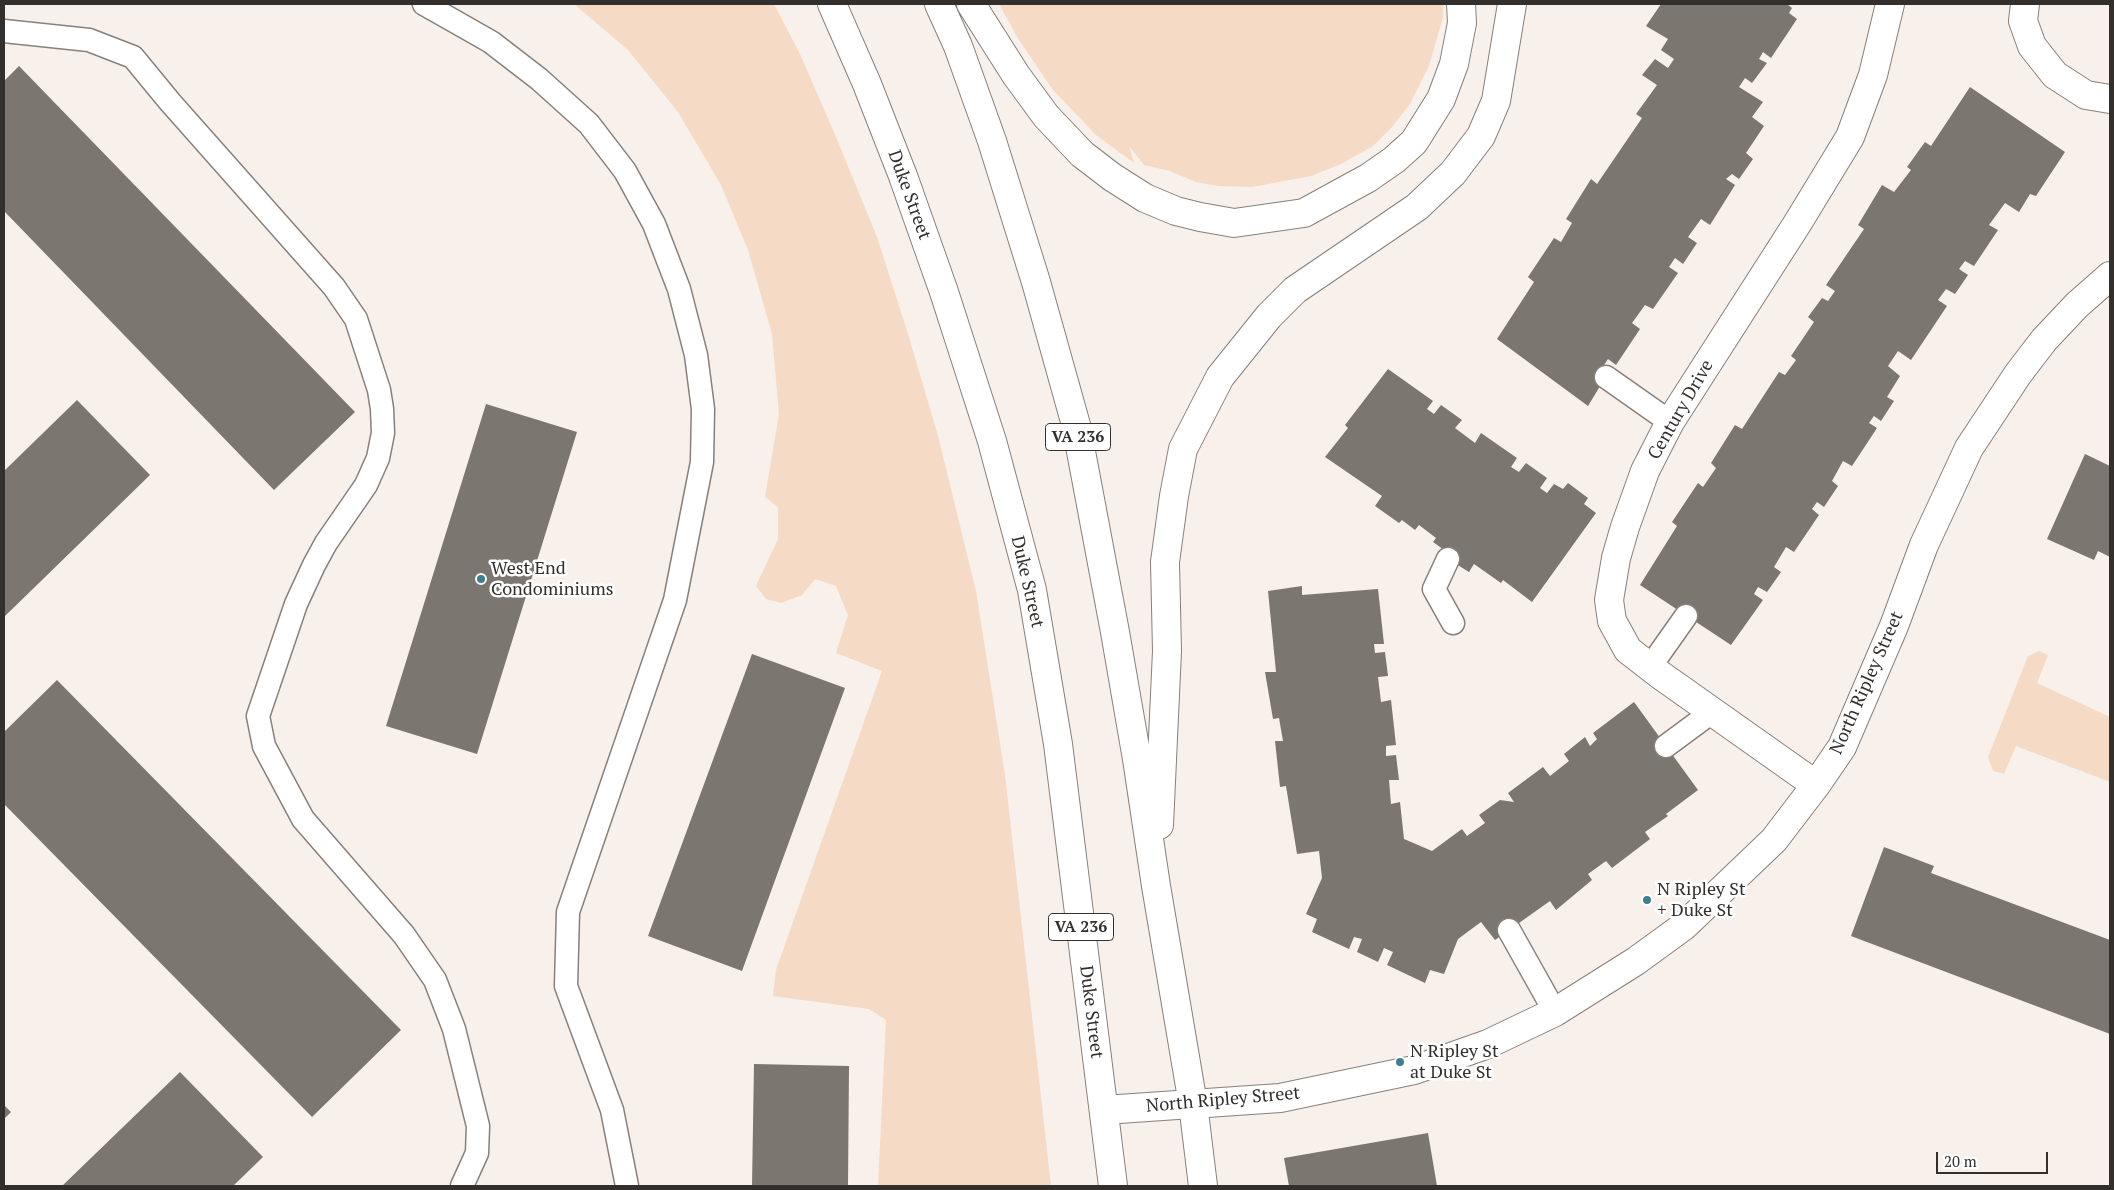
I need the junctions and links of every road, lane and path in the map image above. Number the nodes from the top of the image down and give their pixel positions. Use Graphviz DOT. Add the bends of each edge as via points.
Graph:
graph roads {
  1 [pos="424,4"];
  2 [pos="832,4"];
  3 [pos="939,4"];
  4 [pos="971,4"];
  5 [pos="1461,4"];
  6 [pos="1512,4"];
  7 [pos="1890,4"];
  8 [pos="2025,4"];
  9 [pos="4,30"];
  10 [pos="2110,99"];
  11 [pos="2110,276"];
  12 [pos="1606,377"];
  13 [pos="1670,422"];
  14 [pos="1448,559"];
  15 [pos="1686,616"];
  16 [pos="1453,623"];
  17 [pos="1650,667"];
  18 [pos="1712,712"];
  19 [pos="1666,746"];
  20 [pos="1816,785"];
  21 [pos="1156,886"];
  22 [pos="1509,930"];
  23 [pos="1555,1012"];
  24 [pos="1192,1104"];
  25 [pos="1104,1110"];
  26 [pos="462,1186"];
  27 [pos="627,1186"];
  28 [pos="1113,1186"];
  29 [pos="1203,1186"];
  1 -- 27 [label="lane" via="491,42 589,124 625,171 654,224 679,289 696,355 703,409 702,462 674,600 568,912 566,986 612,1110"];
  2 -- 25 [label="main road, Duke Street / VA 236" via="903,176 944,292 992,440 1032,590 1058,744"];
  3 -- 21 [label="main road, VA 236" via="958,46 992,141 1076,425 1115,632"];
  4 -- 5 [label="main road" via="1046,116 1082,154 1145,198 1176,211 1234,223 1304,213 1375,173 1414,142 1441,99 1454,64 1462,23"];
  6 -- 21 [label="main road" via="1496,101 1481,136 1453,173 1417,207 1295,290 1268,316 1220,377 1184,449 1165,562 1167,651"];
  7 -- 13 [label="main road, Century Drive" via="1874,75 1850,137"];
  8 -- 10 [label="main road" via="2022,21 2032,46 2055,75 2086,95"];
  9 -- 26 [label="lane" via="89,40 133,57 334,286 356,319 379,390 383,433 378,458 366,485 314,565 296,604 258,716 264,746 303,819 404,935 434,980 454,1030 478,1126 477,1153"];
  11 -- 20 [label="main road, North Ripley Street" via="2044,340 1969,448 1924,545 1842,747"];
  12 -- 13 [label="lane"];
  13 -- 17 [label="main road, Century Drive" via="1645,471 1625,526 1609,600 1612,621 1628,650"];
  14 -- 16 [label="lane" via="1434,590"];
  15 -- 17 [label="lane"];
  17 -- 18 [label="main road, Century Drive"];
  18 -- 19 [label="lane"];
  18 -- 20 [label="main road, Century Drive"];
  20 -- 23 [label="main road, North Ripley Street" via="1774,840 1684,926"];
  21 -- 24 [label="main road, VA 236"];
  22 -- 23 [label="lane"];
  23 -- 24 [label="main road, North Ripley Street" via="1488,1044 1414,1070 1280,1098"];
  24 -- 25 [label="main road, North Ripley Street"];
  24 -- 29 [label="main road, VA 236"];
  25 -- 28 [label="main road, Duke Street / VA 236"];
}
